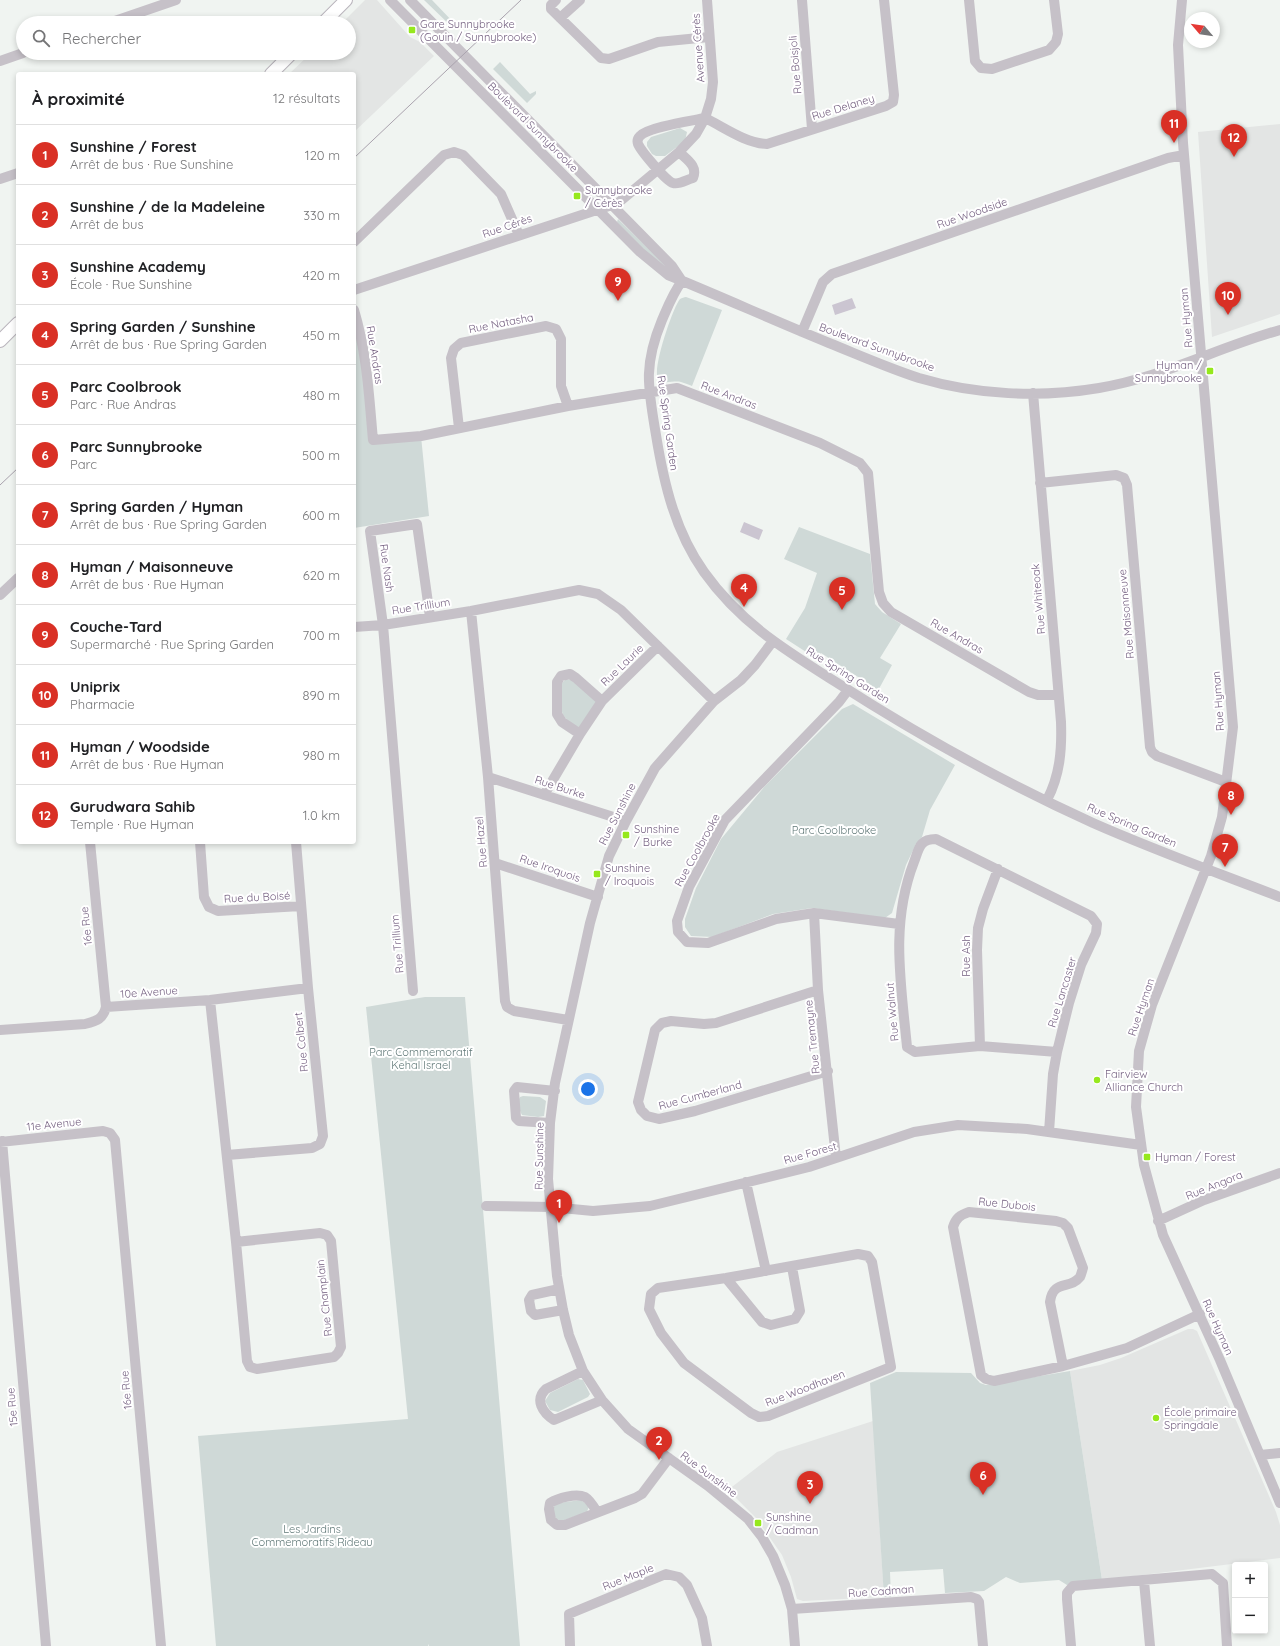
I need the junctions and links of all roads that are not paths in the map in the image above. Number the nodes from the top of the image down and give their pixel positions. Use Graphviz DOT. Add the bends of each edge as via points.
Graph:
graph roads {
  1 [pos="176,0"];
  2 [pos="346,0"];
  3 [pos="390,0"];
  4 [pos="410,0"];
  5 [pos="556,0"];
  6 [pos="580,0"];
  7 [pos="707,0"];
  8 [pos="802,0"];
  9 [pos="884,0"];
  10 [pos="969,0"];
  11 [pos="1054,0"];
  12 [pos="1182,0"];
  13 [pos="129,16"];
  14 [pos="330,16"];
  15 [pos="560,18"];
  16 [pos="709,37"];
  17 [pos="16,55"];
  18 [pos="285,60"];
  19 [pos="0,61"];
  20 [pos="273,72"];
  21 [pos="705,118"];
  22 [pos="812,129"];
  23 [pos="679,152"];
  24 [pos="1184,155"];
  25 [pos="658,169"];
  26 [pos="16,174"];
  27 [pos="0,179"];
  28 [pos="612,205"];
  29 [pos="598,209"];
  30 [pos="519,235"];
  31 [pos="356,240"];
  32 [pos="682,281"];
  33 [pos="356,289"];
  34 [pos="356,316"];
  35 [pos="16,325"];
  36 [pos="1280,330"];
  37 [pos="802,332"];
  38 [pos="0,341"];
  39 [pos="1201,356"];
  40 [pos="650,392"];
  41 [pos="1033,394"];
  42 [pos="568,406"];
  43 [pos="459,428"];
  44 [pos="1040,483"];
  45 [pos="16,580"];
  46 [pos="0,595"];
  47 [pos="471,611"];
  48 [pos="430,617"];
  49 [pos="383,625"];
  50 [pos="356,627"];
  51 [pos="773,641"];
  52 [pos="658,646"];
  53 [pos="848,690"];
  54 [pos="1058,695"];
  55 [pos="602,701"];
  56 [pos="714,701"];
  57 [pos="580,734"];
  58 [pos="488,776"];
  59 [pos="1226,782"];
  60 [pos="544,795"];
  61 [pos="1047,800"];
  62 [pos="626,821"];
  63 [pos="936,839"];
  64 [pos="90,844"];
  65 [pos="200,844"];
  66 [pos="296,844"];
  67 [pos="494,863"];
  68 [pos="1206,868"];
  69 [pos="998,869"];
  70 [pos="598,897"];
  71 [pos="1280,897"];
  72 [pos="302,906"];
  73 [pos="814,913"];
  74 [pos="899,924"];
  75 [pos="308,988"];
  76 [pos="818,990"];
  77 [pos="413,991"];
  78 [pos="210,1000"];
  79 [pos="106,1007"];
  80 [pos="568,1020"];
  81 [pos="0,1030"];
  82 [pos="980,1046"];
  83 [pos="1057,1052"];
  84 [pos="828,1071"];
  85 [pos="555,1091"];
  86 [pos="550,1124"];
  87 [pos="1049,1132"];
  88 [pos="110,1134"];
  89 [pos="1,1141"];
  90 [pos="1141,1145"];
  91 [pos="227,1155"];
  92 [pos="836,1158"];
  93 [pos="1280,1173"];
  94 [pos="746,1182"];
  95 [pos="486,1206"];
  96 [pos="551,1207"];
  97 [pos="1158,1221"];
  98 [pos="236,1242"];
  99 [pos="792,1267"];
  100 [pos="766,1271"];
  101 [pos="726,1278"];
  102 [pos="559,1289"];
  103 [pos="562,1310"];
  104 [pos="1200,1314"];
  105 [pos="1063,1366"];
  106 [pos="583,1371"];
  107 [pos="602,1400"];
  108 [pos="1280,1453"];
  109 [pos="1260,1455"];
  110 [pos="669,1458"];
  111 [pos="1280,1503"];
  112 [pos="597,1512"];
  113 [pos="1144,1581"];
  114 [pos="792,1608"];
  115 [pos="46,1646"];
  116 [pos="162,1646"];
  117 [pos="570,1646"];
  118 [pos="707,1646"];
  119 [pos="795,1646"];
  120 [pos="983,1646"];
  121 [pos="1071,1646"];
  122 [pos="1150,1646"];
  123 [pos="1227,1646"];
  1 -- 13 [label="street"];
  2 -- 14 [label="main road"];
  3 -- 29 [label="street, Boulevard Sunnybrooke"];
  4 -- 28 [label="street, Boulevard Sunnybrooke"];
  5 -- 15 [label="street" via="551,9"];
  6 -- 15 [label="street"];
  7 -- 16 [label="street, Avenue Cérès"];
  8 -- 22 [label="street, Rue Boisjoli"];
  9 -- 22 [label="street, Rue Delaney" via="893,102"];
  10 -- 11 [label="street" via="975,61 981,68 992,69 1049,50 1056,42 1058,34"];
  12 -- 24 [label="street, Rue Hyman" via="1178,45"];
  15 -- 16 [label="street" via="601,58 609,59 658,42"];
  16 -- 21 [label="street, Avenue Cérès" via="713,82"];
  17 -- 19 [label="street"];
  18 -- 20 [label="main road"];
  21 -- 22 [label="street, Rue Delaney" via="758,144 767,144"];
  21 -- 23 [label="street, Rue Cérès" via="696,134"];
  21 -- 25 [label="street" via="658,128 638,138 638,144"];
  23 -- 25 [label="street, Rue Cérès"];
  23 -- 25 [label="street" via="693,165 693,178 678,184 671,182"];
  24 -- 37 [label="street, Rue Woodside" via="1168,158 832,274 823,282"];
  24 -- 39 [label="street, Rue Hyman"];
  25 -- 28 [label="street, Rue Cérès" via="621,201"];
  26 -- 27 [label="street"];
  28 -- 29 [label="street, Rue Cérès"];
  28 -- 32 [label="street, Boulevard Sunnybrooke" via="672,266"];
  29 -- 30 [label="street, Rue Cérès"];
  29 -- 32 [label="street, Boulevard Sunnybrooke" via="654,264 668,275"];
  30 -- 31 [label="street" via="501,194 463,155 454,152 444,155"];
  30 -- 33 [label="street, Rue Cérès"];
  32 -- 37 [label="street, Boulevard Sunnybrooke"];
  32 -- 40 [label="street, Rue Spring Garden" via="673,293 652,347 648,369"];
  34 -- 43 [label="street, Rue Andras" via="365,355 373,440 420,436"];
  35 -- 38 [label="main road"];
  36 -- 39 [label="street, Boulevard Sunnybrooke"];
  37 -- 41 [label="street, Boulevard Sunnybrooke" via="921,378 980,390"];
  39 -- 41 [label="street, Boulevard Sunnybrooke" via="1151,375 1114,385 1075,392"];
  39 -- 59 [label="street, Rue Hyman" via="1233,727"];
  40 -- 42 [label="street, Rue Andras"];
  40 -- 51 [label="street, Rue Spring Garden" via="665,481 674,514 687,543 704,572 726,600"];
  40 -- 54 [label="street, Rue Andras" via="673,388 686,391 820,443 860,463 868,473 882,603 891,612 1029,692 1038,695"];
  41 -- 44 [label="street, Rue Whiteoak"];
  42 -- 43 [label="street, Rue Andras"];
  42 -- 43 [label="street, Rue Natasha" via="561,386 561,339 556,330 546,326 461,343 454,349 451,358"];
  44 -- 54 [label="street, Rue Whiteoak"];
  44 -- 59 [label="street, Rue Maisonneuve" via="1116,475 1124,478 1127,485 1150,747 1157,756"];
  45 -- 46 [label="street"];
  47 -- 48 [label="street, Rue Trillium"];
  47 -- 52 [label="street, Rue Trillium" via="580,590 598,594 610,601"];
  47 -- 58 [label="street, Rue Hazel"];
  48 -- 49 [label="street, Rue Trillium"];
  48 -- 49 [label="street, Rue Nash" via="417,524 370,531"];
  49 -- 50 [label="street"];
  49 -- 77 [label="street, Rue Trillium"];
  51 -- 53 [label="street, Rue Spring Garden"];
  51 -- 56 [label="street, Rue Sunshine" via="741,680"];
  52 -- 55 [label="street, Rue Laurie"];
  52 -- 56 [label="street, Rue Trillium"];
  53 -- 61 [label="street, Rue Spring Garden" via="948,749"];
  53 -- 73 [label="street, Rue Coolbrooke" via="724,820 688,887 677,921 678,932 687,942 708,943 776,919"];
  54 -- 61 [label="street, Rue Whiteoak" via="1061,753 1055,782"];
  55 -- 57 [label="street, Rue Laurie"];
  55 -- 57 [label="street, Rue Laurie" via="570,674 561,676 556,682 557,714 562,722"];
  56 -- 62 [label="street, Rue Sunshine" via="655,768"];
  57 -- 60 [label="street, Rue Laurie"];
  58 -- 60 [label="street, Rue Burke"];
  58 -- 67 [label="street, Rue Hazel"];
  59 -- 68 [label="street, Rue Hyman" via="1222,817"];
  60 -- 62 [label="street, Rue Burke"];
  61 -- 68 [label="street, Rue Spring Garden" via="1106,828"];
  62 -- 70 [label="street, Rue Sunshine" via="609,856"];
  63 -- 69 [label="street, Rue Lancaster"];
  63 -- 74 [label="street, Rue Walnut" via="928,839 921,844 906,882"];
  64 -- 79 [label="street, 16e Rue"];
  65 -- 72 [label="street, Rue du Boisé" via="204,897 209,907 218,911"];
  66 -- 72 [label="street, Rue Colbert"];
  67 -- 70 [label="street, Rue Iroquois"];
  67 -- 80 [label="street, Rue Hazel" via="504,1001 507,1007 514,1011"];
  68 -- 71 [label="street, Rue Spring Garden"];
  68 -- 90 [label="street, Rue Hyman" via="1152,1005 1139,1051 1136,1107"];
  69 -- 82 [label="street, Rue Ash" via="978,928 976,950"];
  69 -- 83 [label="street, Rue Lancaster" via="1091,916 1097,924 1096,933 1081,965 1069,1003"];
  70 -- 80 [label="street, Rue Sunshine"];
  72 -- 75 [label="street, Rue Colbert"];
  73 -- 74 [label="street, Rue Coolbrooke"];
  73 -- 76 [label="street, Rue Tremayne"];
  74 -- 82 [label="street, Rue Walnut" via="898,954 907,1047 915,1052"];
  75 -- 78 [label="street, 10e Avenue"];
  75 -- 91 [label="street, Rue Colbert" via="323,1136 320,1144 312,1148"];
  76 -- 84 [label="street, Rue Tremayne"];
  76 -- 84 [label="street, Rue Cumberland" via="716,1022 662,1023 655,1030 638,1102 647,1116 659,1119 695,1111"];
  78 -- 79 [label="street, 10e Avenue"];
  78 -- 91 [label="street, Rue Champlain"];
  79 -- 81 [label="street, 10e Avenue" via="98,1021 85,1024"];
  80 -- 85 [label="street, Rue Sunshine"];
  82 -- 83 [label="street, Rue Walnut"];
  83 -- 87 [label="street, Rue Lancaster"];
  84 -- 92 [label="street, Rue Tremayne"];
  85 -- 86 [label="street, Rue Sunshine"];
  85 -- 86 [label="street" via="517,1087 514,1091 516,1118 520,1121"];
  86 -- 96 [label="street, Rue Sunshine" via="548,1179"];
  87 -- 90 [label="street, Rue Forest"];
  87 -- 92 [label="street, Rue Forest" via="1027,1128 958,1125 914,1132"];
  88 -- 89 [label="street, 11e Avenue" via="103,1131"];
  88 -- 116 [label="street, 16e Rue" via="115,1140"];
  89 -- 115 [label="street, 15e Rue"];
  90 -- 97 [label="street, Rue Hyman"];
  91 -- 98 [label="street, Rue Champlain"];
  92 -- 94 [label="street, Rue Forest"];
  93 -- 97 [label="street, Rue Angora" via="1204,1200"];
  94 -- 96 [label="street, Rue Forest" via="650,1206 593,1211"];
  94 -- 100 [label="street"];
  95 -- 96 [label="street, Rue Forest"];
  96 -- 102 [label="street, Rue Sunshine"];
  97 -- 104 [label="street, Rue Hyman"];
  98 -- 98 [label="street, Rue Champlain" via="247,1361 250,1366 257,1369 334,1357 341,1347 331,1241 327,1235"];
  99 -- 100 [label="street, Rue Woodhaven"];
  99 -- 101 [label="street" via="800,1311 795,1319 771,1325 762,1322"];
  99 -- 101 [label="street, Rue Woodhaven" via="858,1254 868,1256 872,1262 891,1367 768,1416 759,1417 751,1413 684,1363 661,1333 649,1309 650,1294 658,1288"];
  100 -- 101 [label="street, Rue Woodhaven"];
  102 -- 103 [label="street, Rue Sunshine"];
  102 -- 103 [label="street" via="532,1295 529,1300 531,1311 535,1315"];
  103 -- 106 [label="street, Rue Sunshine"];
  104 -- 105 [label="street, Rue Dubois" via="1127,1348"];
  104 -- 109 [label="street, Rue Hyman"];
  105 -- 105 [label="street, Rue Dubois" via="994,1381 981,1375 953,1227 961,1215 969,1212 1056,1221 1068,1228 1083,1268 1075,1281 1056,1287 1051,1294 1050,1302"];
  106 -- 107 [label="street, Rue Sunshine"];
  106 -- 107 [label="street" via="542,1393 540,1398 543,1411 554,1420"];
  107 -- 110 [label="street, Rue Sunshine" via="628,1429"];
  108 -- 109 [label="street"];
  109 -- 111 [label="street, Rue Hyman"];
  110 -- 112 [label="street" via="642,1494"];
  110 -- 114 [label="street, Rue Sunshine" via="708,1486 748,1520 762,1537 773,1556"];
  113 -- 121 [label="street" via="1073,1586 1069,1589 1067,1599"];
  113 -- 122 [label="street"];
  113 -- 123 [label="street" via="1212,1574 1223,1583"];
  114 -- 119 [label="street, Rue Sunshine"];
  114 -- 120 [label="street, Rue Cadman" via="970,1597 979,1602"];
  117 -- 118 [label="street, Rue Maple" via="569,1614 666,1574 679,1578 687,1585 702,1618"];
}
